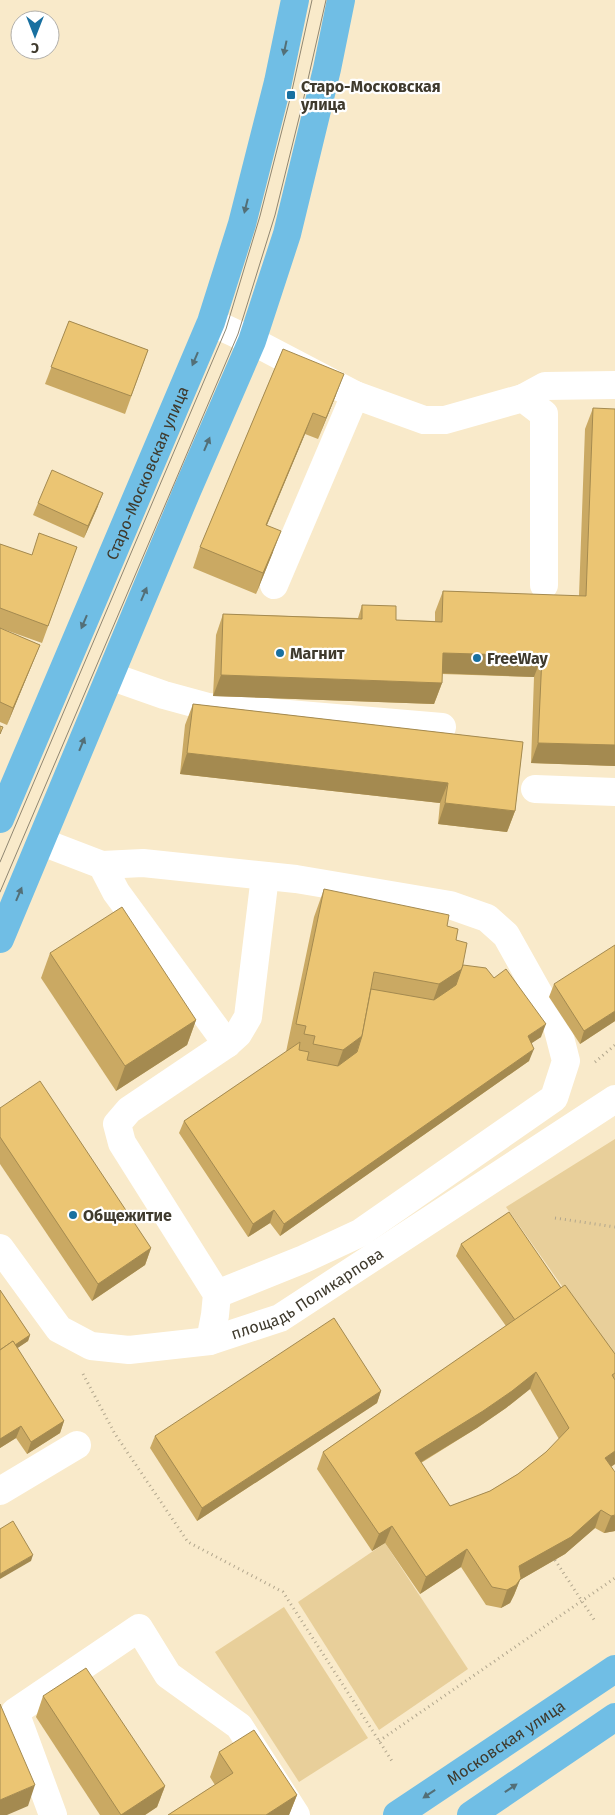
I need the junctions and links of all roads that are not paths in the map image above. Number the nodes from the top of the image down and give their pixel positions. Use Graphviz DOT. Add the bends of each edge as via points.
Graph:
graph roads {
  1 [pos="295,0"];
  2 [pos="341,0"];
  3 [pos="211,322"];
  4 [pos="252,341"];
  5 [pos="615,385"];
  6 [pos="355,395"];
  7 [pos="523,398"];
  8 [pos="274,585"];
  9 [pos="544,585"];
  10 [pos="110,676"];
  11 [pos="442,727"];
  12 [pos="535,789"];
  13 [pos="615,792"];
  14 [pos="0,819"];
  15 [pos="42,842"];
  16 [pos="102,864"];
  17 [pos="265,876"];
  18 [pos="0,939"];
  19 [pos="227,1044"];
  20 [pos="615,1098"];
  21 [pos="0,1248"];
  22 [pos="217,1294"];
  23 [pos="210,1341"];
  24 [pos="77,1445"];
  25 [pos="0,1491"];
  26 [pos="615,1669"];
  27 [pos="615,1717"];
  28 [pos="53,1815"];
  29 [pos="296,1815"];
  30 [pos="397,1815"];
  31 [pos="471,1815"];
  1 -- 3 [label="main road, Старо-Московская улица, one-way" via="242,224"];
  2 -- 4 [label="main road" via="287,234"];
  3 -- 4 [label="street"];
  3 -- 14 [label="main road, Старо-Московская улица, one-way"];
  4 -- 6 [label="street"];
  10 -- 4 [label="main road, one-way"];
  5 -- 7 [label="street" via="544,386"];
  6 -- 7 [label="street" via="424,420 445,420"];
  6 -- 8 [label="street"];
  7 -- 9 [label="street" via="544,414"];
  10 -- 11 [label="street" via="208,707"];
  15 -- 10 [label="main road, one-way"];
  12 -- 13 [label="street"];
  15 -- 16 [label="street"];
  18 -- 15 [label="main road, one-way"];
  16 -- 17 [label="street" via="143,863"];
  16 -- 19 [label="street" via="116,892"];
  17 -- 19 [label="street" via="248,1017 238,1034"];
  17 -- 22 [label="street" via="450,905 487,918 506,935 557,1026 566,1061 554,1098 360,1233"];
  19 -- 22 [label="street" via="128,1110 117,1124 122,1143"];
  20 -- 23 [label="street, площадь Поликарпова" via="280,1318"];
  21 -- 23 [label="street, площадь Поликарпова" via="59,1329 91,1346 128,1350"];
  22 -- 23 [label="street"];
  24 -- 25 [label="street"];
  26 -- 30 [label="main road, Московская улица, one-way"];
  31 -- 27 [label="main road, one-way"];
  28 -- 29 [label="street" via="15,1712 139,1628 168,1675 239,1726"];
}
